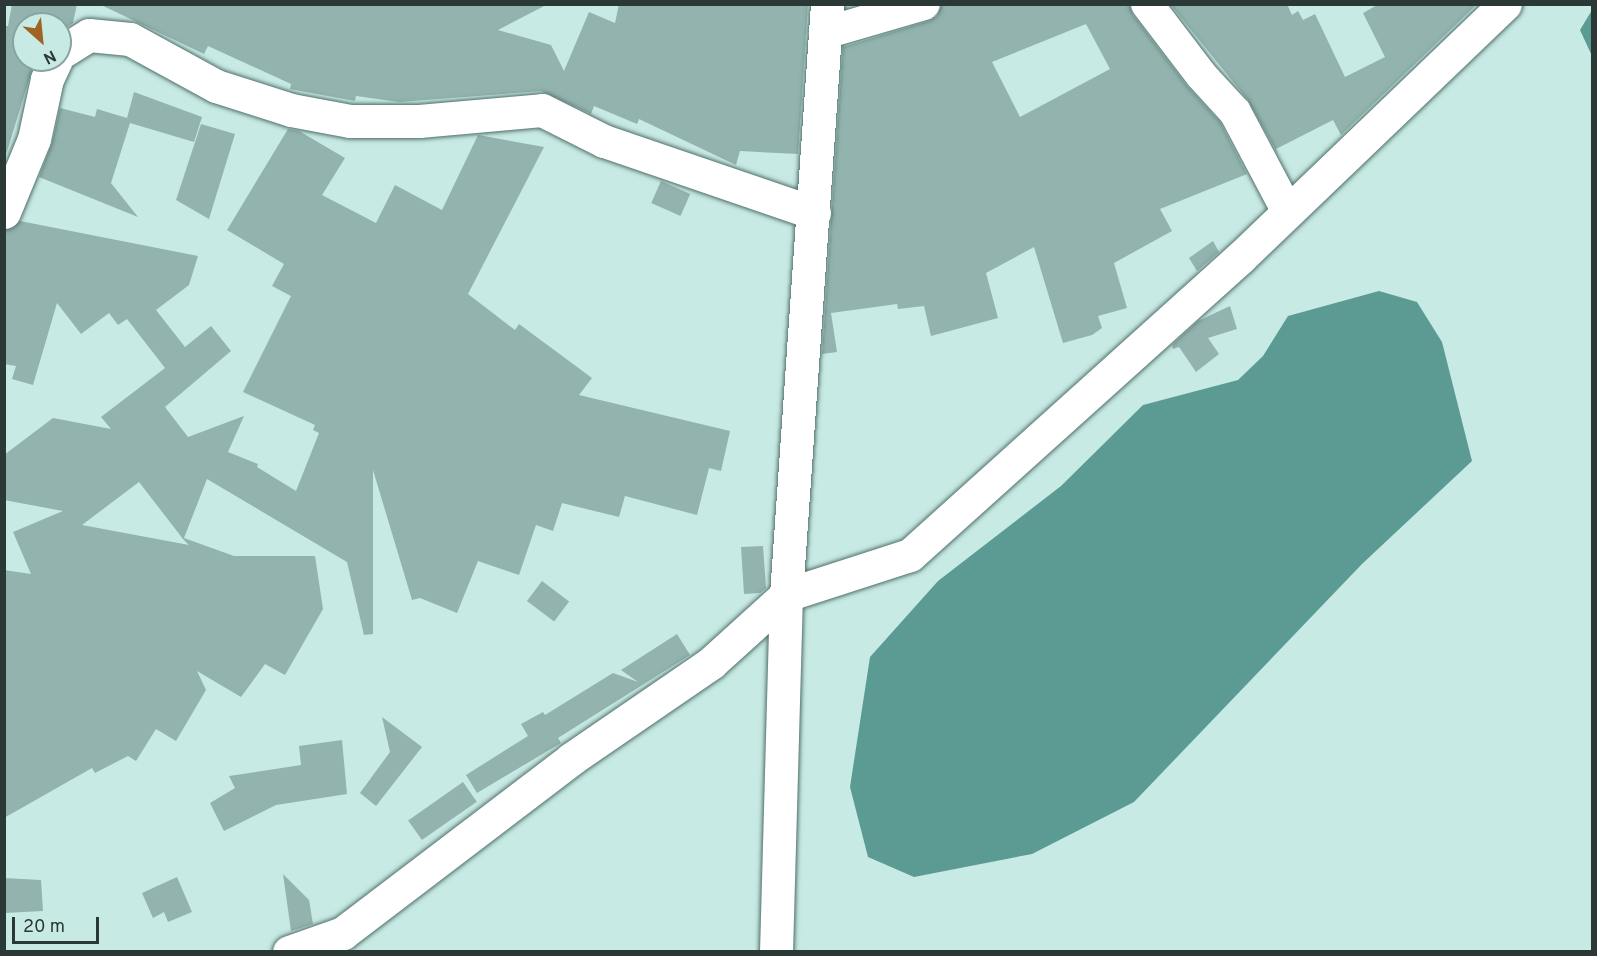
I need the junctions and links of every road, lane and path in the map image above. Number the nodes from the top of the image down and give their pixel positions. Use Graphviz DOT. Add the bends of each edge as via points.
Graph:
graph roads {
  1 [pos="924,4"];
  2 [pos="1147,4"];
  3 [pos="1505,4"];
  4 [pos="826,19"];
  5 [pos="72,46"];
  6 [pos="50,72"];
  7 [pos="4,212"];
  8 [pos="1288,212"];
  9 [pos="814,213"];
  10 [pos="786,595"];
  11 [pos="289,951"];
  12 [pos="776,951"];
  1 -- 4 [label="street"];
  2 -- 8 [label="street" via="1235,112"];
  3 -- 8 [label="main road"];
  4 -- 9 [label="main road"];
  5 -- 9 [label="main road" via="89,35 130,39 216,86 291,110 350,121 419,121 542,110 604,141"];
  6 -- 7 [label="main road" via="34,139"];
  8 -- 10 [label="main road" via="910,555"];
  9 -- 10 [label="main road"];
  10 -- 11 [label="main road" via="711,663 571,759 343,933"];
  10 -- 12 [label="main road"];
}
